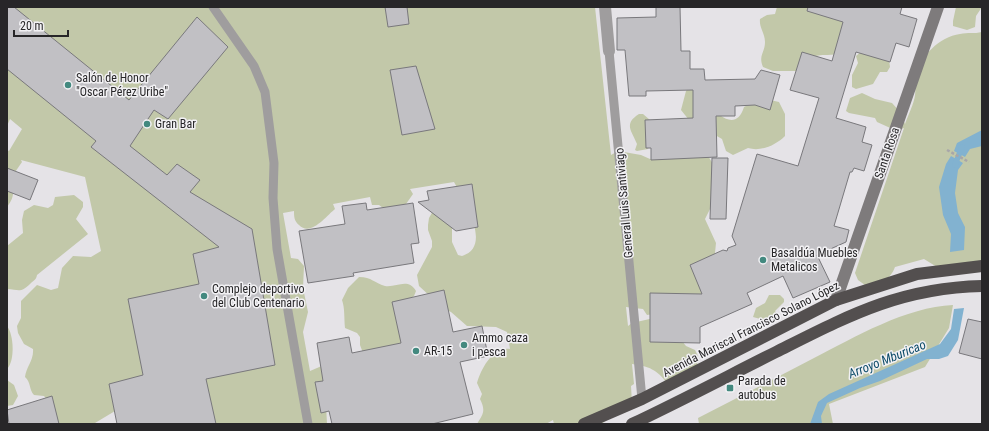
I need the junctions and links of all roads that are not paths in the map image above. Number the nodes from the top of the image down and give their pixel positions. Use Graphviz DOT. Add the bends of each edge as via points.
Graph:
graph roads {
  1 [pos="213,7"];
  2 [pos="605,7"];
  3 [pos="938,7"];
  4 [pos="609,51"];
  5 [pos="982,266"];
  6 [pos="982,286"];
  7 [pos="836,300"];
  8 [pos="642,399"];
  9 [pos="308,424"];
  10 [pos="584,424"];
  11 [pos="632,424"];
  1 -- 9 [label="lane" via="254,66 265,92 274,163 273,198 277,249"];
  2 -- 4 [label="street, General Luis Santiviago"];
  3 -- 7 [label="street, Santa Rosa"];
  4 -- 8 [label="lane, General Luis Santiviago"];
  5 -- 7 [label="highway, Avenida Mariscal Francisco Solano López" via="917,274"];
  6 -- 11 [label="highway" via="923,292 879,304 839,321"];
  7 -- 8 [label="highway, Avenida Mariscal Francisco Solano López"];
  8 -- 10 [label="highway, Avenida Mariscal Francisco Solano López"];
}
